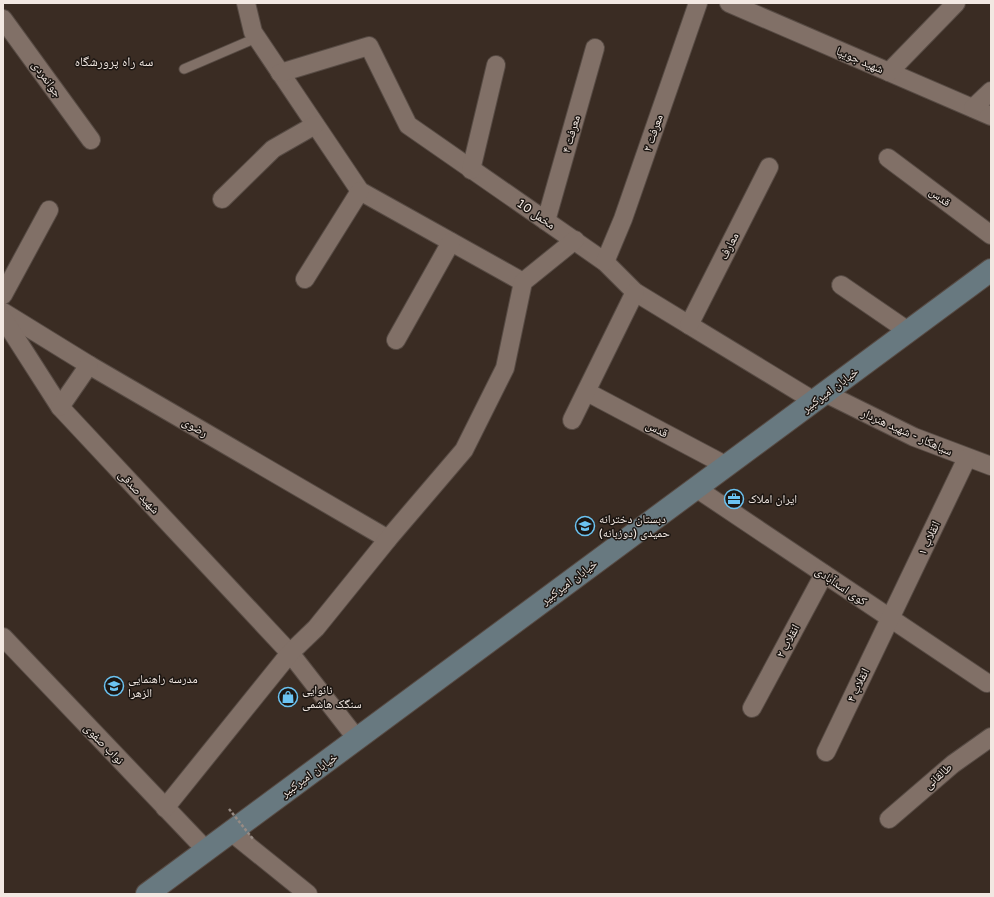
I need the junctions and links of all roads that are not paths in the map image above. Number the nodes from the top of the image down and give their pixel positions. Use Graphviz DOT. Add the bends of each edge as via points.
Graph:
graph roads {
  1 [pos="246,3"];
  2 [pos="698,3"];
  3 [pos="729,3"];
  4 [pos="956,3"];
  5 [pos="4,23"];
  6 [pos="256,38"];
  7 [pos="596,48"];
  8 [pos="496,65"];
  9 [pos="184,69"];
  10 [pos="889,72"];
  11 [pos="280,73"];
  12 [pos="991,91"];
  13 [pos="973,108"];
  14 [pos="991,116"];
  15 [pos="315,124"];
  16 [pos="91,140"];
  17 [pos="888,158"];
  18 [pos="769,167"];
  19 [pos="471,170"];
  20 [pos="360,191"];
  21 [pos="222,199"];
  22 [pos="49,210"];
  23 [pos="546,221"];
  24 [pos="991,235"];
  25 [pos="575,240"];
  26 [pos="451,242"];
  27 [pos="606,262"];
  28 [pos="991,270"];
  29 [pos="305,279"];
  30 [pos="523,282"];
  31 [pos="841,286"];
  32 [pos="635,292"];
  33 [pos="3,295"];
  34 [pos="3,312"];
  35 [pos="3,318"];
  36 [pos="689,324"];
  37 [pos="908,331"];
  38 [pos="396,340"];
  39 [pos="89,365"];
  40 [pos="587,392"];
  41 [pos="819,397"];
  42 [pos="60,406"];
  43 [pos="572,420"];
  44 [pos="967,458"];
  45 [pos="988,463"];
  46 [pos="727,466"];
  47 [pos="696,488"];
  48 [pos="388,539"];
  49 [pos="824,574"];
  50 [pos="891,619"];
  51 [pos="3,637"];
  52 [pos="290,653"];
  53 [pos="987,683"];
  54 [pos="752,708"];
  55 [pos="991,737"];
  56 [pos="357,739"];
  57 [pos="826,752"];
  58 [pos="165,808"];
  59 [pos="888,820"];
  60 [pos="231,832"];
  61 [pos="206,850"];
  62 [pos="147,894"];
  63 [pos="308,894"];
  1 -- 6 [label="street" via="252,32"];
  2 -- 27 [label="street, معرفت ۲"];
  3 -- 10 [label="street, شهید جویپا"];
  4 -- 10 [label="street"];
  5 -- 16 [label="street, جوانمردی"];
  6 -- 9 [label="lane"];
  6 -- 11 [label="street"];
  7 -- 23 [label="street, معرفت ۴"];
  8 -- 19 [label="street"];
  10 -- 13 [label="street, شهید جویپا"];
  11 -- 15 [label="street"];
  11 -- 19 [label="street, مخمل 10" via="369,46 408,125"];
  12 -- 13 [label="street"];
  13 -- 14 [label="street, شهید جویپا"];
  15 -- 20 [label="street"];
  15 -- 21 [label="street" via="273,149"];
  17 -- 24 [label="street, قدس"];
  18 -- 36 [label="street, معارف"];
  19 -- 23 [label="street, مخمل 10"];
  20 -- 26 [label="street"];
  20 -- 29 [label="street"];
  22 -- 33 [label="street"];
  23 -- 25 [label="street, مخمل 10"];
  25 -- 27 [label="street, مخمل 10"];
  25 -- 30 [label="street"];
  26 -- 30 [label="street"];
  26 -- 38 [label="street"];
  27 -- 32 [label="street, مخمل 10"];
  28 -- 37 [label="main road, خیابان امیرکبیر"];
  30 -- 48 [label="street" via="505,368 464,450"];
  31 -- 37 [label="street"];
  32 -- 36 [label="street, مخمل 10"];
  32 -- 40 [label="street"];
  34 -- 39 [label="street, رضوی"];
  35 -- 42 [label="street, شهید صدقی"];
  36 -- 41 [label="street, مخمل 10"];
  37 -- 41 [label="main road, خیابان امیرکبیر"];
  39 -- 42 [label="street"];
  39 -- 48 [label="street, رضوی"];
  40 -- 43 [label="street"];
  40 -- 46 [label="street, قدس"];
  41 -- 44 [label="street, سیاهکار - شهید هنردار"];
  41 -- 46 [label="main road, خیابان امیرکبیر"];
  42 -- 52 [label="street, شهید صدقی"];
  44 -- 45 [label="street, سیاهکار - شهید هنردار"];
  44 -- 50 [label="street, انقلاب ۱"];
  46 -- 47 [label="main road, خیابان امیرکبیر"];
  47 -- 49 [label="street, کوی اسدآبادی"];
  47 -- 56 [label="main road, خیابان امیرکبیر"];
  48 -- 52 [label="street" via="316,628"];
  49 -- 50 [label="street, کوی اسدآبادی"];
  49 -- 54 [label="street, انقلاب ۲"];
  50 -- 53 [label="street, کوی اسدآبادی"];
  50 -- 57 [label="street, انقلاب ۴"];
  51 -- 58 [label="street, نواب صفوی"];
  52 -- 56 [label="street, شهید صدقی"];
  52 -- 58 [label="street"];
  55 -- 59 [label="street, طالقانی" via="952,764"];
  56 -- 60 [label="main road, خیابان امیرکبیر"];
  58 -- 61 [label="street, نواب صفوی"];
  60 -- 61 [label="main road, خیابان امیرکبیر"];
  60 -- 63 [label="street"];
  61 -- 62 [label="main road, خیابان امیرکبیر"];
}
